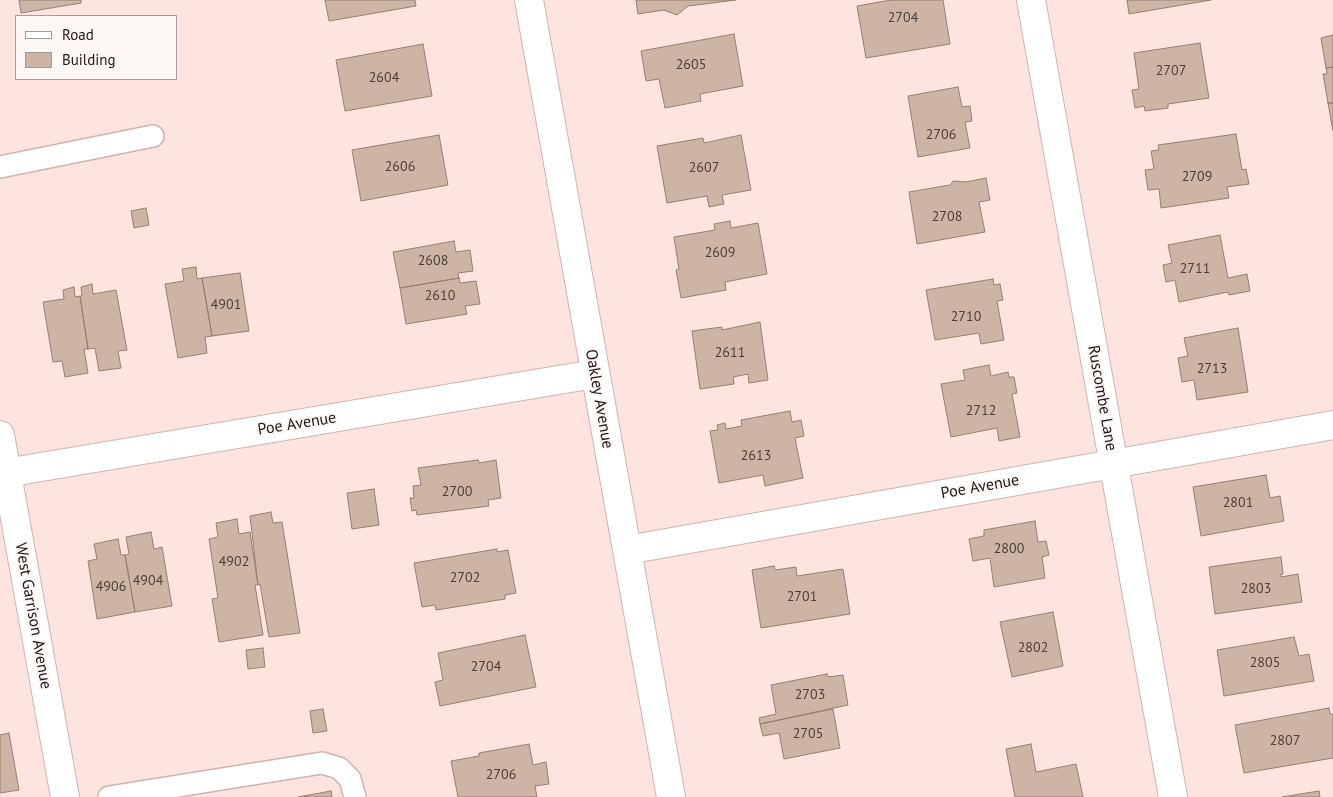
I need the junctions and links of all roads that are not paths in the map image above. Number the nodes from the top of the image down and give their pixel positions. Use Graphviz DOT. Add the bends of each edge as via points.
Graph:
graph roads {
  1 [pos="529,0"];
  2 [pos="1031,0"];
  3 [pos="153,136"];
  4 [pos="0,167"];
  5 [pos="594,374"];
  6 [pos="1333,425"];
  7 [pos="0,435"];
  8 [pos="1114,464"];
  9 [pos="3,473"];
  10 [pos="627,550"];
  11 [pos="65,797"];
  12 [pos="108,797"];
  13 [pos="355,797"];
  14 [pos="671,797"];
  15 [pos="1173,797"];
  1 -- 5 [label="street, Oakley Avenue"];
  2 -- 8 [label="street, Ruscombe Lane"];
  3 -- 4 [label="lane"];
  5 -- 9 [label="street, Poe Avenue"];
  5 -- 10 [label="street, Oakley Avenue"];
  6 -- 8 [label="street, Poe Avenue"];
  7 -- 9 [label="street, West Garrison Avenue"];
  8 -- 10 [label="street, Poe Avenue"];
  8 -- 15 [label="street, Ruscombe Lane"];
  9 -- 11 [label="street, West Garrison Avenue"];
  10 -- 14 [label="street, Oakley Avenue"];
  12 -- 13 [label="lane" via="322,763 339,768 350,779"];
}
